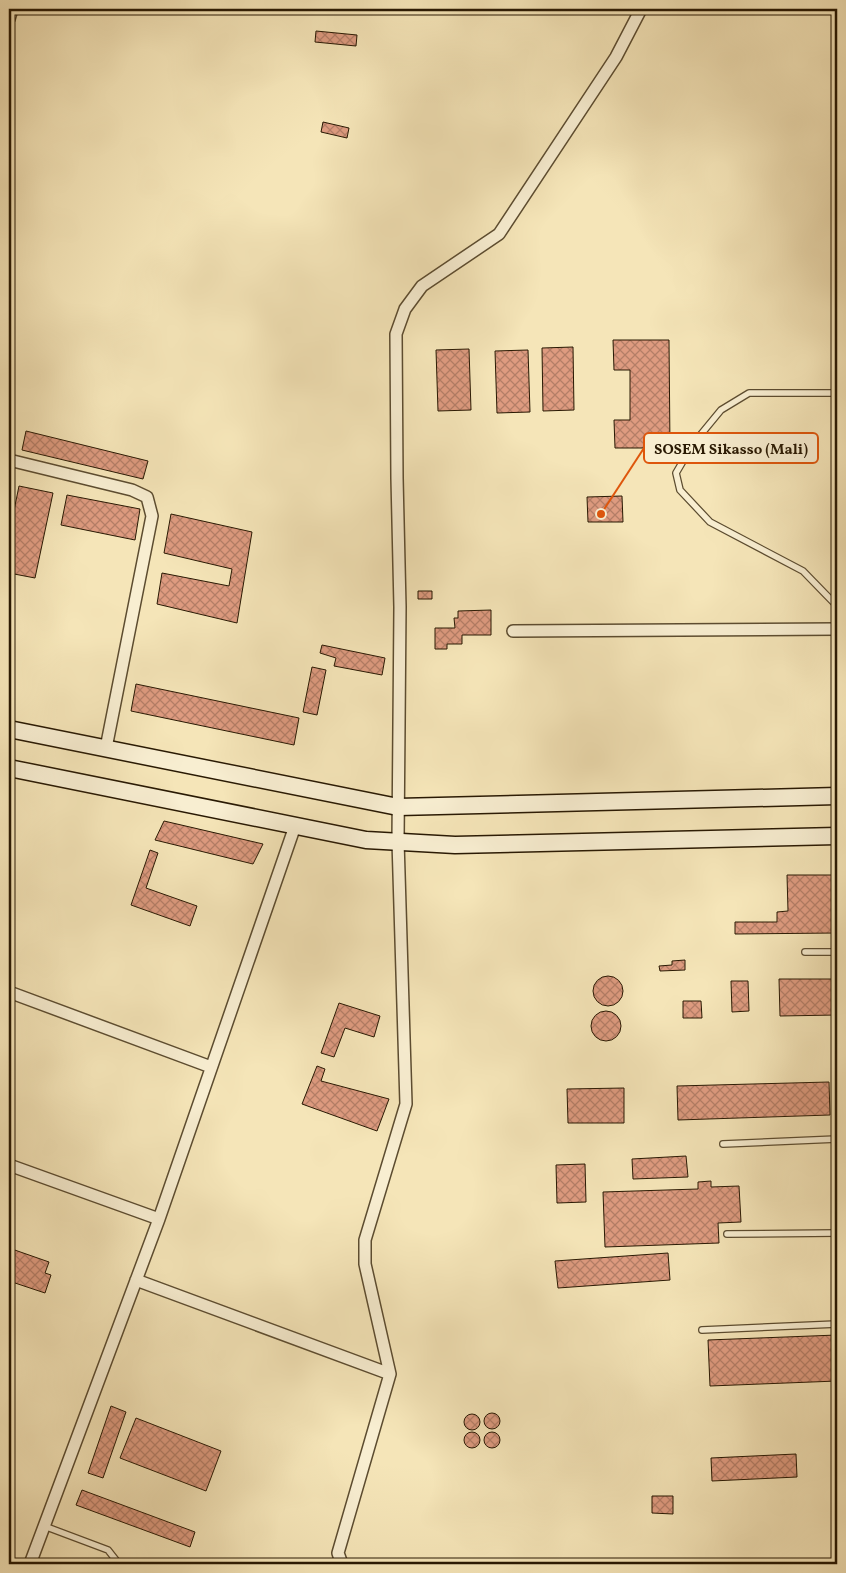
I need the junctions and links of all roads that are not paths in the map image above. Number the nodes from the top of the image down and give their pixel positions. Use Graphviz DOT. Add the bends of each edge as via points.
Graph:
graph roads {
  1 [pos="12,9"];
  2 [pos="641,9"];
  3 [pos="9,19"];
  4 [pos="837,393"];
  5 [pos="9,460"];
  6 [pos="837,606"];
  7 [pos="837,629"];
  8 [pos="513,630"];
  9 [pos="9,728"];
  10 [pos="106,748"];
  11 [pos="9,768"];
  12 [pos="837,796"];
  13 [pos="398,807"];
  14 [pos="295,826"];
  15 [pos="837,836"];
  16 [pos="398,841"];
  17 [pos="805,952"];
  18 [pos="837,952"];
  19 [pos="9,992"];
  20 [pos="212,1066"];
  21 [pos="837,1139"];
  22 [pos="723,1144"];
  23 [pos="9,1165"];
  24 [pos="159,1219"];
  25 [pos="837,1233"];
  26 [pos="726,1234"];
  27 [pos="136,1280"];
  28 [pos="837,1324"];
  29 [pos="702,1330"];
  30 [pos="390,1374"];
  31 [pos="44,1526"];
  32 [pos="30,1564"];
  33 [pos="119,1564"];
  34 [pos="342,1564"];
  1 -- 3 [label="street"];
  2 -- 13 [label="street" via="616,57 499,234 422,286 405,309 396,334 400,607"];
  4 -- 6 [label="lane" via="749,393 720,410 676,473 680,490 710,522 804,571"];
  5 -- 10 [label="street" via="132,490 147,497 152,516"];
  7 -- 8 [label="street"];
  9 -- 10 [label="street"];
  10 -- 13 [label="street"];
  11 -- 14 [label="street"];
  12 -- 13 [label="street"];
  13 -- 16 [label="street"];
  14 -- 16 [label="street" via="366,840"];
  14 -- 20 [label="street"];
  15 -- 16 [label="street" via="455,845"];
  16 -- 30 [label="street" via="406,1104 365,1240 365,1264"];
  17 -- 18 [label="lane"];
  19 -- 20 [label="street"];
  20 -- 24 [label="street"];
  21 -- 22 [label="lane"];
  23 -- 24 [label="street"];
  24 -- 27 [label="street"];
  25 -- 26 [label="lane"];
  27 -- 30 [label="street"];
  27 -- 31 [label="street"];
  28 -- 29 [label="lane"];
  30 -- 34 [label="street" via="338,1553"];
  31 -- 32 [label="street"];
  31 -- 33 [label="lane" via="108,1550"];
}
